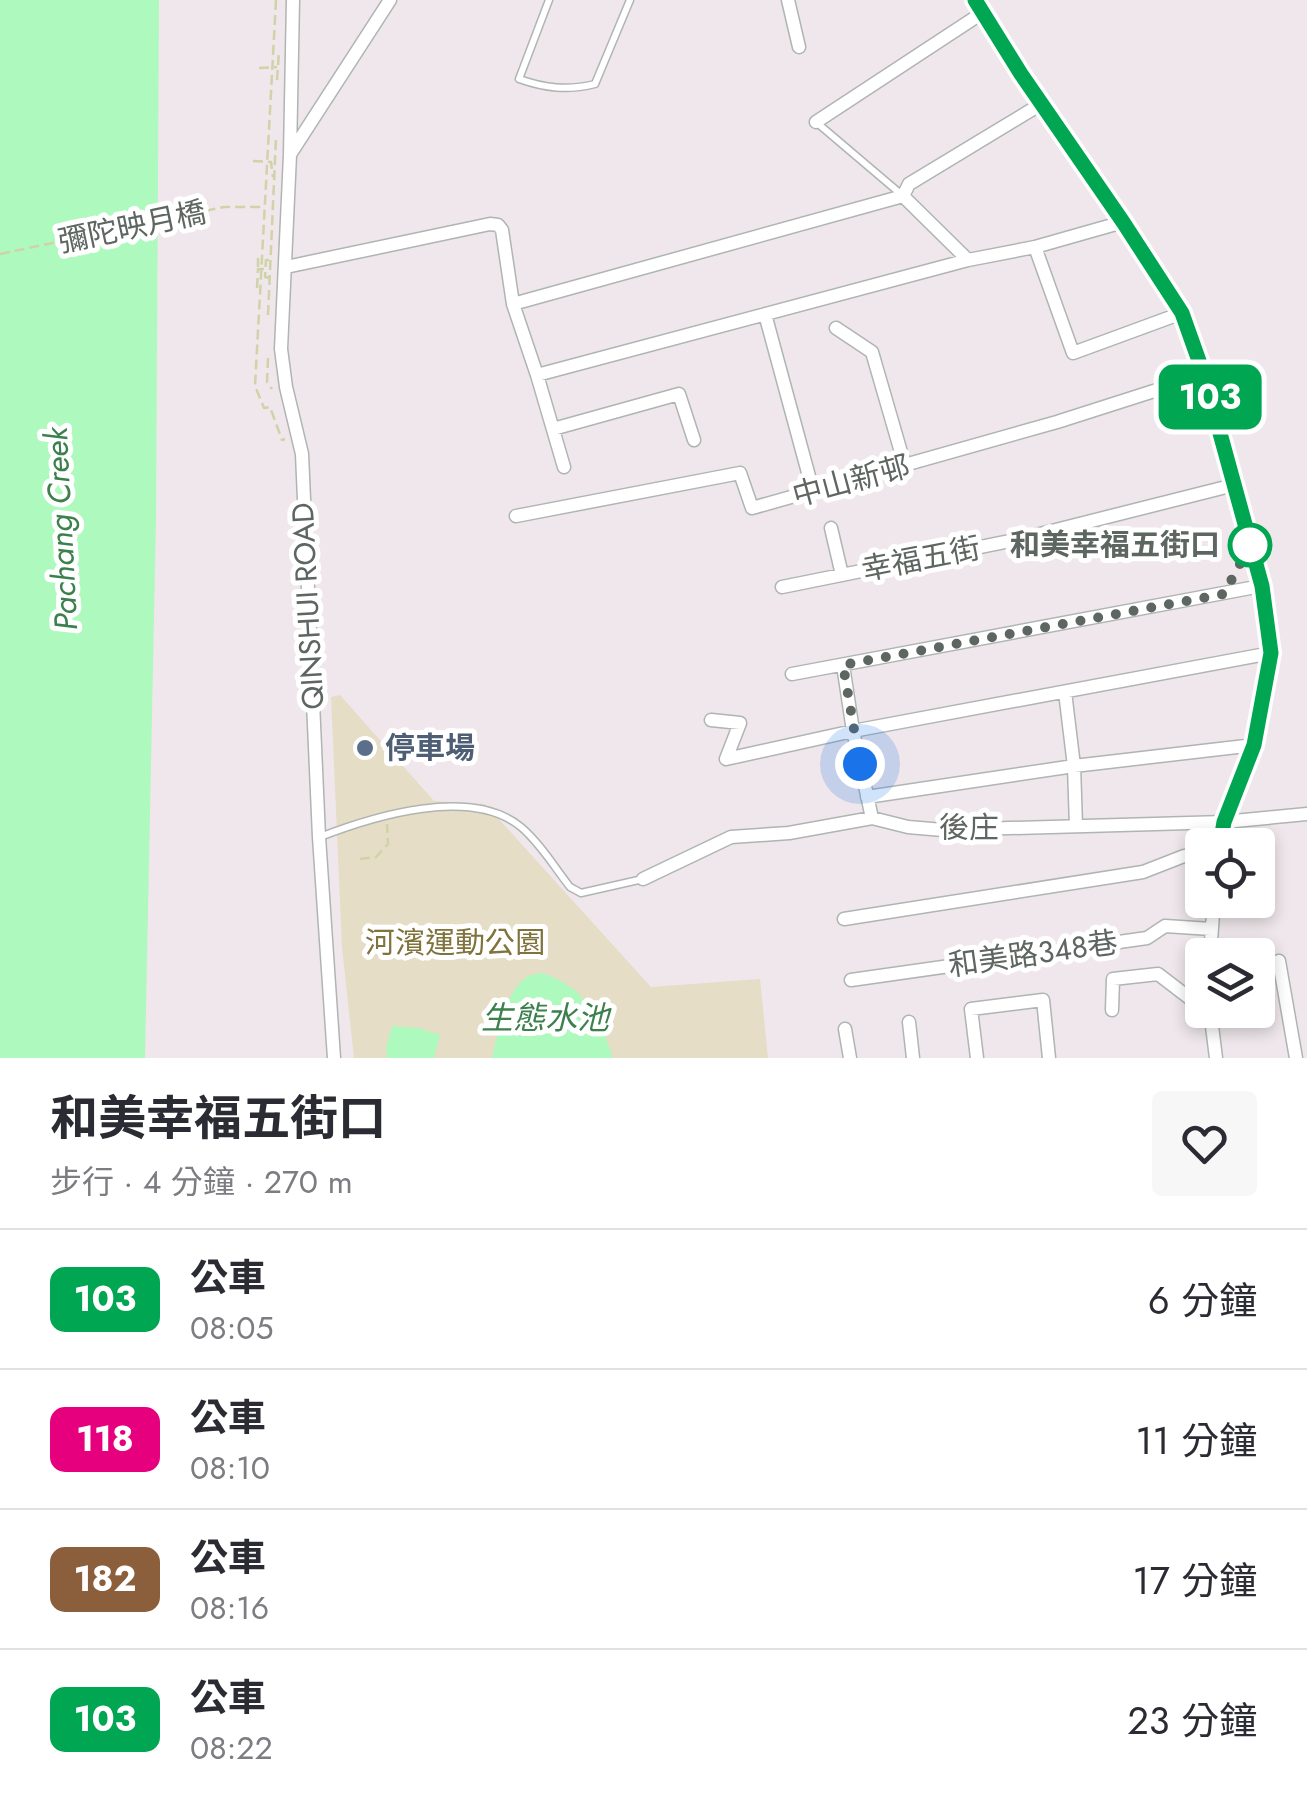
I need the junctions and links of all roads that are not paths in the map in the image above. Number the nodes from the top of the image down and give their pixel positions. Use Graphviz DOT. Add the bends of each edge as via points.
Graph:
graph roads {
  1 [pos="293,0"];
  2 [pos="390,0"];
  3 [pos="549,0"];
  4 [pos="630,0"];
  5 [pos="788,0"];
  6 [pos="978,7"];
  7 [pos="798,47"];
  8 [pos="1041,104"];
  9 [pos="816,122"];
  10 [pos="283,155"];
  11 [pos="903,196"];
  12 [pos="1123,222"];
  13 [pos="1035,246"];
  14 [pos="968,260"];
  15 [pos="286,267"];
  16 [pos="513,304"];
  17 [pos="1182,313"];
  18 [pos="765,314"];
  19 [pos="836,328"];
  20 [pos="537,375"];
  21 [pos="1204,375"];
  22 [pos="553,429"];
  23 [pos="694,440"];
  24 [pos="905,466"];
  25 [pos="564,467"];
  26 [pos="1234,486"];
  27 [pos="813,491"];
  28 [pos="516,516"];
  29 [pos="831,528"];
  30 [pos="842,576"];
  31 [pos="1262,586"];
  32 [pos="782,588"];
  33 [pos="1271,653"];
  34 [pos="843,665"];
  35 [pos="792,674"];
  36 [pos="1065,692"];
  37 [pos="710,720"];
  38 [pos="853,731"];
  39 [pos="1254,745"];
  40 [pos="1074,766"];
  41 [pos="867,797"];
  42 [pos="1307,814"];
  43 [pos="872,818"];
  44 [pos="1224,822"];
  45 [pos="1076,826"];
  46 [pos="1223,828"];
  47 [pos="319,837"];
  48 [pos="1185,856"];
  49 [pos="643,878"];
  50 [pos="1212,918"];
  51 [pos="844,919"];
  52 [pos="1211,929"];
  53 [pos="1211,938"];
  54 [pos="1279,961"];
  55 [pos="852,980"];
  56 [pos="1185,995"];
  57 [pos="1112,1010"];
  58 [pos="909,1022"];
  59 [pos="1212,1028"];
  60 [pos="845,1029"];
  61 [pos="334,1058"];
  62 [pos="850,1058"];
  63 [pos="913,1058"];
  64 [pos="977,1058"];
  65 [pos="1050,1058"];
  66 [pos="1216,1058"];
  67 [pos="1296,1058"];
  1 -- 10 [label="street, QINSHUI ROAD"];
  2 -- 10 [label="street"];
  3 -- 4 [label="lane" via="518,79 576,89 595,84"];
  5 -- 7 [label="street"];
  6 -- 8 [label="street"];
  6 -- 9 [label="street"];
  8 -- 11 [label="street" via="910,184"];
  8 -- 12 [label="street"];
  9 -- 11 [label="lane"];
  10 -- 15 [label="street, QINSHUI ROAD"];
  11 -- 14 [label="street"];
  11 -- 16 [label="street"];
  12 -- 13 [label="street"];
  12 -- 17 [label="street"];
  13 -- 14 [label="street"];
  13 -- 17 [label="street" via="1073,353"];
  14 -- 18 [label="street"];
  15 -- 16 [label="street" via="490,224 502,230"];
  15 -- 47 [label="street, QINSHUI ROAD" via="281,349 302,454"];
  16 -- 20 [label="street"];
  17 -- 21 [label="street"];
  18 -- 20 [label="street"];
  18 -- 27 [label="street"];
  19 -- 24 [label="street" via="872,352"];
  20 -- 22 [label="street"];
  21 -- 24 [label="street, 中山新邨"];
  21 -- 26 [label="street"];
  22 -- 23 [label="street" via="678,394"];
  22 -- 25 [label="street"];
  24 -- 27 [label="street, 中山新邨"];
  26 -- 30 [label="street, 幸福五街"];
  26 -- 31 [label="street"];
  27 -- 28 [label="street, 中山新邨" via="752,508 740,473"];
  29 -- 30 [label="street"];
  30 -- 32 [label="street, 幸福五街"];
  31 -- 33 [label="street"];
  31 -- 34 [label="street"];
  33 -- 36 [label="street"];
  33 -- 39 [label="street"];
  34 -- 35 [label="street"];
  34 -- 38 [label="street"];
  36 -- 38 [label="street"];
  36 -- 40 [label="street"];
  37 -- 38 [label="street" via="740,723 726,759"];
  38 -- 41 [label="street"];
  39 -- 40 [label="street, 後庄"];
  39 -- 44 [label="street"];
  40 -- 41 [label="street, 後庄"];
  40 -- 45 [label="street"];
  41 -- 43 [label="street"];
  42 -- 44 [label="street, 後庄"];
  43 -- 45 [label="street, 後庄" via="943,830"];
  43 -- 49 [label="street, 後庄" via="730,837"];
  44 -- 45 [label="street, 後庄"];
  44 -- 46 [label="street"];
  47 -- 49 [label="lane" via="387,816 459,806 505,816 523,828 581,892"];
  47 -- 61 [label="street, QINSHUI ROAD"];
  48 -- 51 [label="street, 和美路348巷" via="1143,872"];
  50 -- 52 [label="street"];
  52 -- 53 [label="street"];
  52 -- 55 [label="street, 和美路348巷" via="1165,926 1147,938"];
  54 -- 67 [label="street"];
  56 -- 57 [label="street" via="1158,974 1113,979"];
  58 -- 63 [label="street"];
  59 -- 66 [label="street"];
  60 -- 62 [label="street"];
  64 -- 65 [label="street" via="972,1010 1044,1000"];
}
